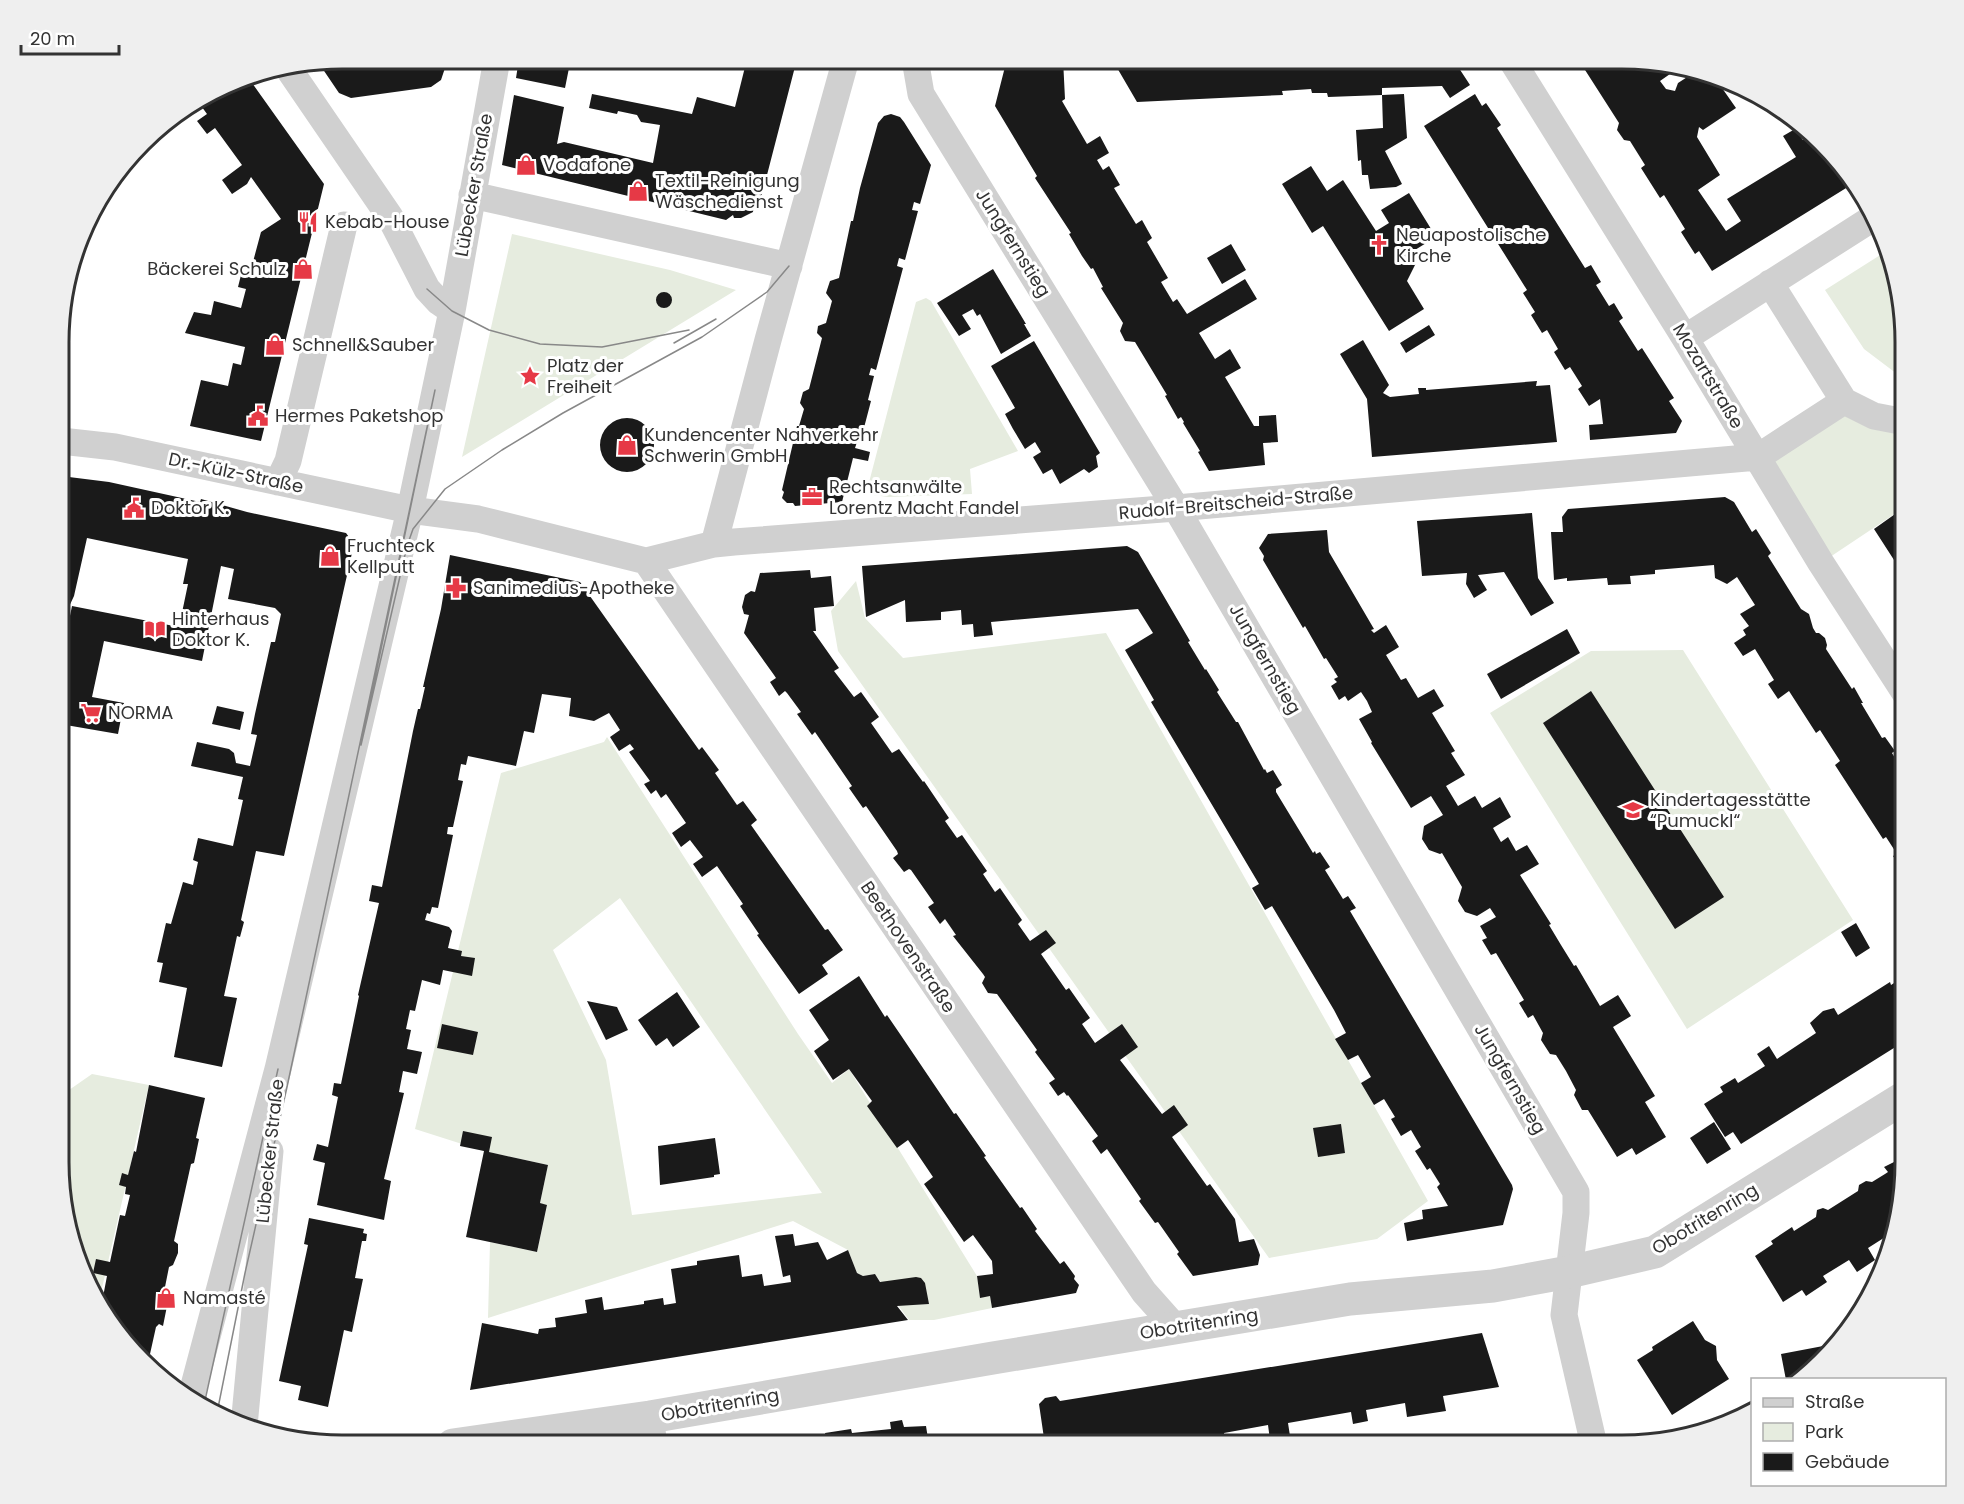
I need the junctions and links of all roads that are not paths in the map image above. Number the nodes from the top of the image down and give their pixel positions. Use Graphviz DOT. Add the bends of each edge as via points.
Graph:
graph roads {
  1 [pos="495,69"];
  2 [pos="843,69"];
  3 [pos="917,69"];
  4 [pos="1517,69"];
  5 [pos="292,74"];
  6 [pos="472,195"];
  7 [pos="1867,222"];
  8 [pos="344,225"];
  9 [pos="789,266"];
  10 [pos="1770,283"];
  11 [pos="452,311"];
  12 [pos="1685,338"];
  13 [pos="1844,401"];
  14 [pos="1895,420"];
  15 [pos="69,442"];
  16 [pos="1758,457"];
  17 [pos="278,482"];
  18 [pos="1176,508"];
  19 [pos="410,510"];
  20 [pos="714,544"];
  21 [pos="646,561"];
  22 [pos="1895,678"];
  23 [pos="278,1070"];
  24 [pos="1895,1103"];
  25 [pos="1569,1272"];
  26 [pos="1176,1328"];
  27 [pos="192,1390"];
  28 [pos="245,1417"];
  29 [pos="652,1431"];
  30 [pos="595,1435"];
  31 [pos="1591,1435"];
  1 -- 6 [label="street, Lübecker Straße"];
  2 -- 9 [label="street"];
  3 -- 18 [label="street, Jungfernstieg" via="921,94"];
  4 -- 12 [label="street, Mozartstraße"];
  5 -- 11 [label="street" via="390,217 427,289"];
  6 -- 9 [label="street"];
  6 -- 11 [label="street, Lübecker Straße"];
  7 -- 10 [label="street"];
  8 -- 17 [label="street" via="288,461"];
  9 -- 20 [label="street"];
  10 -- 12 [label="street"];
  10 -- 13 [label="street"];
  11 -- 19 [label="street, Lübecker Straße"];
  12 -- 16 [label="street, Mozartstraße"];
  13 -- 14 [label="street" via="1874,416"];
  13 -- 16 [label="street"];
  15 -- 17 [label="street, Dr.-Külz-Straße" via="115,447"];
  16 -- 18 [label="street, Rudolf-Breitscheid-Straße"];
  16 -- 22 [label="street, Mozartstraße"];
  17 -- 19 [label="street, Dr.-Külz-Straße"];
  18 -- 20 [label="street, Rudolf-Breitscheid-Straße"];
  18 -- 25 [label="street, Jungfernstieg" via="1576,1192"];
  19 -- 21 [label="street" via="477,519"];
  19 -- 23 [label="street, Lübecker Straße"];
  20 -- 21 [label="street, Rudolf-Breitscheid-Straße"];
  21 -- 26 [label="street, Beethovenstraße" via="1144,1292"];
  23 -- 27 [label="street, Lübecker Straße"];
  23 -- 28 [label="street, Lübecker Straße"];
  24 -- 25 [label="street, Obotritenring" via="1655,1251"];
  25 -- 26 [label="street, Obotritenring" via="1493,1286 1350,1299"];
  25 -- 31 [label="street, Jungfernstieg" via="1564,1315"];
  26 -- 29 [label="street, Obotritenring" via="993,1358"];
  29 -- 30 [label="street, Obotritenring"];
}
